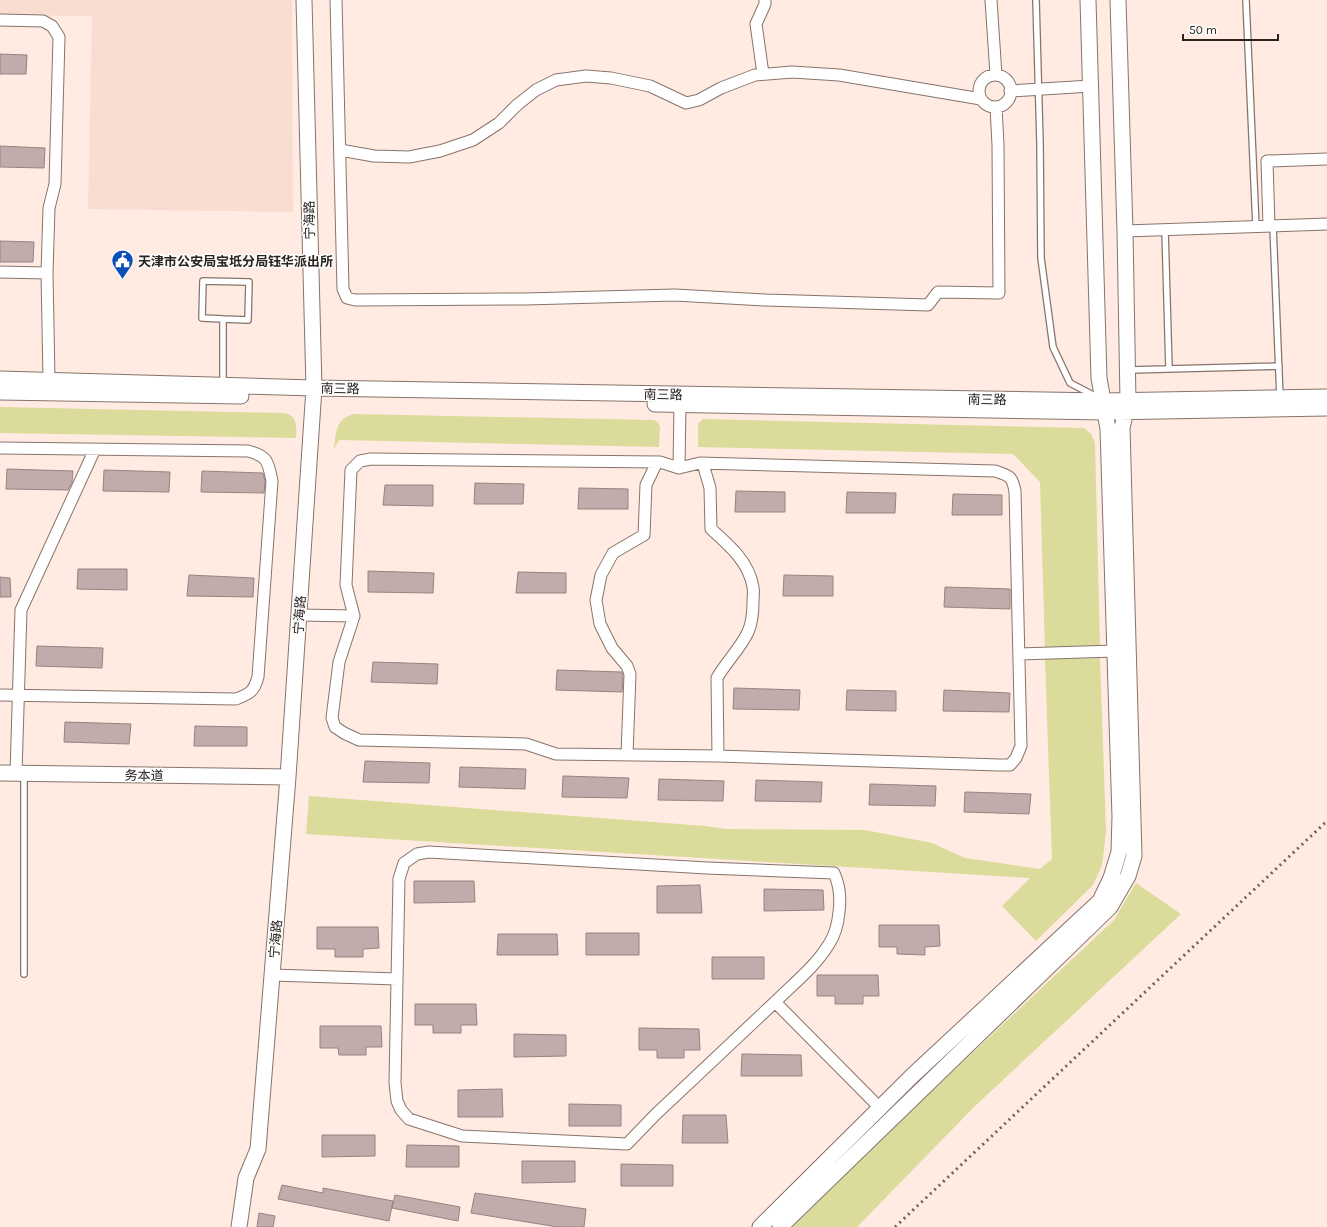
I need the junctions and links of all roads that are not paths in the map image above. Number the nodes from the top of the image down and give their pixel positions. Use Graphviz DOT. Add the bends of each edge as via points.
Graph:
graph roads {
  1 [pos="304,0"];
  2 [pos="336,0"];
  3 [pos="766,0"];
  4 [pos="991,0"];
  5 [pos="1036,0"];
  6 [pos="1088,0"];
  7 [pos="1118,0"];
  8 [pos="1246,0"];
  9 [pos="0,20"];
  10 [pos="763,74"];
  11 [pos="996,75"];
  12 [pos="1091,86"];
  13 [pos="1038,89"];
  14 [pos="1010,91"];
  15 [pos="981,99"];
  16 [pos="996,107"];
  17 [pos="340,150"];
  18 [pos="1327,159"];
  19 [pos="1327,224"];
  20 [pos="1271,226"];
  21 [pos="1256,227"];
  22 [pos="1165,230"];
  23 [pos="1125,231"];
  24 [pos="0,272"];
  25 [pos="47,273"];
  26 [pos="223,319"];
  27 [pos="1279,366"];
  28 [pos="1169,369"];
  29 [pos="1128,370"];
  30 [pos="0,379"];
  31 [pos="49,380"];
  32 [pos="223,385"];
  33 [pos="0,392"];
  34 [pos="313,393"];
  35 [pos="1327,397"];
  36 [pos="1280,398"];
  37 [pos="680,404"];
  38 [pos="1104,406"];
  39 [pos="1127,406"];
  40 [pos="1327,408"];
  41 [pos="0,448"];
  42 [pos="95,450"];
  43 [pos="657,462"];
  44 [pos="703,464"];
  45 [pos="679,468"];
  46 [pos="299,615"];
  47 [pos="354,616"];
  48 [pos="1115,651"];
  49 [pos="1019,654"];
  50 [pos="0,695"];
  51 [pos="18,695"];
  52 [pos="627,755"];
  53 [pos="718,756"];
  54 [pos="0,773"];
  55 [pos="20,773"];
  56 [pos="288,777"];
  57 [pos="24,974"];
  58 [pos="272,975"];
  59 [pos="397,979"];
  60 [pos="775,1002"];
  61 [pos="880,1108"];
  62 [pos="239,1227"];
  63 [pos="760,1227"];
  64 [pos="780,1227"];
  1 -- 34 [label="street, 宁海路"];
  2 -- 17 [label="street"];
  3 -- 10 [label="street" via="756,24"];
  4 -- 11 [label="street"];
  5 -- 13 [label="lane"];
  6 -- 12 [label="street"];
  7 -- 23 [label="street"];
  8 -- 21 [label="lane"];
  9 -- 25 [label="street" via="43,21 52,26 59,37 55,184 49,208"];
  10 -- 15 [label="street" via="792,72 839,75"];
  10 -- 17 [label="street" via="686,103 650,86 611,78 586,76 556,80 536,90 517,104 499,123 473,140 440,151 409,157 374,156"];
  11 -- 14 [label="street" via="1004,77"];
  11 -- 15 [label="street" via="987,77 981,83"];
  12 -- 13 [label="street"];
  12 -- 38 [label="street" via="1099,378"];
  13 -- 14 [label="street"];
  13 -- 38 [label="lane" via="1041,258 1053,348 1070,383"];
  14 -- 16 [label="street" via="1006,103"];
  15 -- 16 [label="street" via="986,104"];
  16 -- 17 [label="street" via="999,293 938,292 928,305 675,295 525,299 347,298 343,289"];
  18 -- 20 [label="street" via="1267,161"];
  19 -- 20 [label="street"];
  20 -- 21 [label="street"];
  20 -- 27 [label="lane"];
  21 -- 22 [label="street"];
  22 -- 23 [label="street"];
  22 -- 28 [label="lane"];
  23 -- 29 [label="street"];
  24 -- 25 [label="street"];
  25 -- 31 [label="street"];
  26 -- 26 [label="lane" via="248,320 248,282 203,281 202,318"];
  26 -- 32 [label="lane"];
  27 -- 28 [label="lane"];
  27 -- 36 [label="lane"];
  28 -- 29 [label="lane"];
  29 -- 39 [label="street"];
  30 -- 31 [label="street, 南三路"];
  31 -- 32 [label="street, 南三路"];
  32 -- 34 [label="street, 南三路"];
  33 -- 34 [label="street, 南三路"];
  34 -- 37 [label="street, 南三路"];
  34 -- 38 [label="street, 南三路"];
  34 -- 46 [label="street, 宁海路"];
  35 -- 36 [label="street, 南三路"];
  36 -- 39 [label="street, 南三路"];
  37 -- 38 [label="street, 南三路"];
  37 -- 45 [label="street"];
  38 -- 39 [label="street, 南三路"];
  38 -- 48 [label="street" via="1108,428"];
  39 -- 40 [label="street, 南三路"];
  39 -- 64 [label="street" via="1122,428 1134,856 1128,876 1110,907"];
  41 -- 42 [label="street"];
  42 -- 51 [label="street" via="21,610"];
  42 -- 51 [label="street" via="248,450 260,454 269,464 272,481 256,686 249,694 236,699"];
  43 -- 45 [label="street"];
  43 -- 47 [label="street" via="371,459 360,461 352,470 346,584"];
  43 -- 52 [label="street" via="646,486 644,535 613,553 601,575 596,600 600,624 612,648 627,666 630,674"];
  44 -- 45 [label="street"];
  44 -- 49 [label="street" via="995,472 1007,475 1013,481 1016,491"];
  44 -- 53 [label="street" via="710,488 711,529 732,548 746,566 753,587 753,611 748,631 717,678"];
  46 -- 47 [label="street"];
  46 -- 56 [label="street, 宁海路"];
  47 -- 52 [label="street" via="339,662 332,718 335,727 344,733 359,740 526,744 556,754"];
  48 -- 49 [label="street"];
  48 -- 61 [label="street" via="1119,852 1100,901"];
  49 -- 53 [label="street" via="1021,746 1010,765"];
  50 -- 51 [label="street"];
  51 -- 55 [label="street"];
  52 -- 53 [label="street"];
  54 -- 55 [label="street, 务本道"];
  55 -- 56 [label="street, 务本道"];
  55 -- 57 [label="lane"];
  56 -- 58 [label="street, 宁海路"];
  58 -- 59 [label="street"];
  58 -- 62 [label="street, 宁海路" via="258,1149 246,1178"];
  59 -- 60 [label="street" via="395,1083 400,1110 409,1119 470,1136 627,1144"];
  59 -- 60 [label="street" via="399,879 404,863 417,854 429,852 834,873 839,884 841,903 838,924 830,943 816,961"];
  60 -- 61 [label="street"];
  61 -- 63 [label="street"];
}
